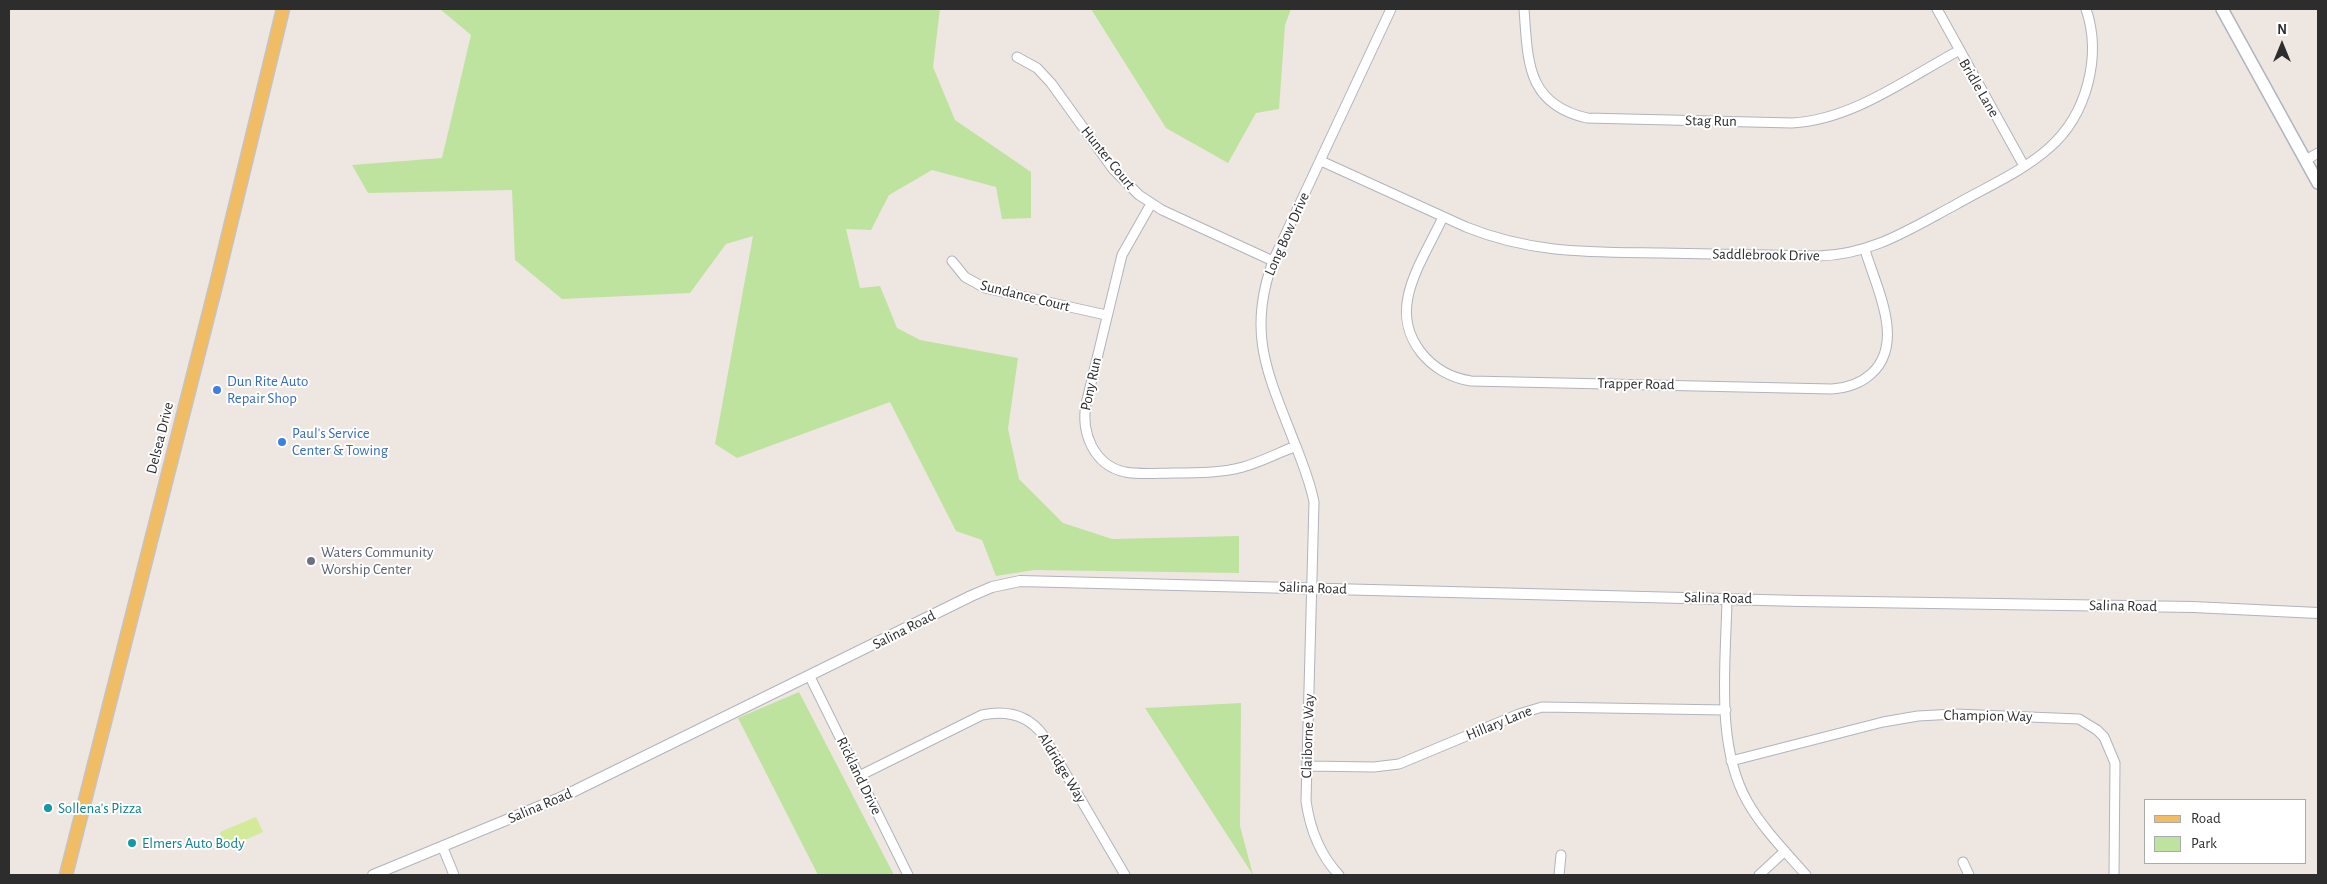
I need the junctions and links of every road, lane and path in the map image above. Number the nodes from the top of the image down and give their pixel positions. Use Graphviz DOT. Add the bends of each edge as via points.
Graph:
graph roads {
  1 [pos="283,9"];
  2 [pos="1391,9"];
  3 [pos="1524,9"];
  4 [pos="1936,9"];
  5 [pos="2086,9"];
  6 [pos="2222,9"];
  7 [pos="1958,51"];
  8 [pos="1017,57"];
  9 [pos="2318,153"];
  10 [pos="1321,160"];
  11 [pos="2306,160"];
  12 [pos="2024,166"];
  13 [pos="2318,183"];
  14 [pos="1151,204"];
  15 [pos="1443,216"];
  16 [pos="1865,250"];
  17 [pos="952,261"];
  18 [pos="1273,261"];
  19 [pos="1106,315"];
  20 [pos="1296,446"];
  21 [pos="1312,588"];
  22 [pos="1727,599"];
  23 [pos="2318,612"];
  24 [pos="810,677"];
  25 [pos="1726,710"];
  26 [pos="1731,761"];
  27 [pos="1307,766"];
  28 [pos="858,776"];
  29 [pos="443,848"];
  30 [pos="1784,851"];
  31 [pos="1561,855"];
  32 [pos="1963,862"];
  33 [pos="66,875"];
  34 [pos="373,875"];
  35 [pos="454,875"];
  36 [pos="908,875"];
  37 [pos="1125,875"];
  38 [pos="1340,875"];
  39 [pos="1559,875"];
  40 [pos="1759,875"];
  41 [pos="1806,875"];
  42 [pos="1969,875"];
  43 [pos="2114,875"];
  1 -- 33 [label="main road, Delsea Drive"];
  2 -- 10 [label="street, Long Bow Drive"];
  3 -- 7 [label="street, Stag Run" via="1529,66 1536,83 1555,105 1587,118 1814,121 1839,115 1864,103"];
  4 -- 7 [label="street, Bridle Lane"];
  5 -- 12 [label="street, Saddlebrook Drive" via="2092,36 2092,64 2081,104 2058,139"];
  6 -- 11 [label="main road"];
  7 -- 12 [label="street, Bridle Lane"];
  8 -- 14 [label="street, Hunter Court" via="1037,68 1051,83 1113,169"];
  9 -- 11 [label="street"];
  10 -- 15 [label="street, Saddlebrook Drive"];
  10 -- 18 [label="street, Long Bow Drive"];
  11 -- 13 [label="main road"];
  12 -- 16 [label="street, Saddlebrook Drive" via="1897,237"];
  14 -- 18 [label="street, Hunter Court"];
  14 -- 19 [label="street, Pony Run" via="1122,255"];
  15 -- 16 [label="street, Saddlebrook Drive" via="1490,236 1556,250 1818,256"];
  15 -- 16 [label="street, Trapper Road" via="1409,291 1407,319 1417,348 1431,364 1453,377 1471,381 1832,389 1854,384 1869,376 1880,364 1887,348 1886,322"];
  17 -- 19 [label="street, Sundance Court" via="965,276 985,288"];
  18 -- 20 [label="street, Long Bow Drive" via="1261,308 1261,347"];
  19 -- 20 [label="street, Pony Run" via="1084,424 1094,451 1108,464 1125,472 1222,471 1243,467"];
  20 -- 21 [label="street, Long Bow Drive" via="1314,502"];
  21 -- 22 [label="street, Salina Road"];
  21 -- 24 [label="street, Salina Road" via="1034,580 1007,583 971,596"];
  21 -- 27 [label="street, Claiborne Way"];
  22 -- 23 [label="street, Salina Road"];
  22 -- 25 [label="street"];
  24 -- 28 [label="street, Rickland Drive"];
  24 -- 29 [label="street, Salina Road" via="562,797"];
  25 -- 26 [label="street" via="1726,738"];
  25 -- 27 [label="street, Hillary Lane" via="1542,707 1400,764"];
  26 -- 30 [label="street" via="1746,800"];
  26 -- 43 [label="street, Champion Way" via="1908,717 1955,714 2079,719 2104,737 2115,763"];
  27 -- 38 [label="street, Claiborne Way" via="1306,801 1310,825 1319,847"];
  28 -- 36 [label="street, Rickland Drive"];
  28 -- 37 [label="street, Aldridge Way" via="982,715 1004,713 1018,716 1043,735"];
  29 -- 34 [label="street, Salina Road"];
  29 -- 35 [label="street"];
  30 -- 40 [label="street"];
  30 -- 41 [label="street"];
  31 -- 39 [label="street"];
  32 -- 42 [label="street"];
}
